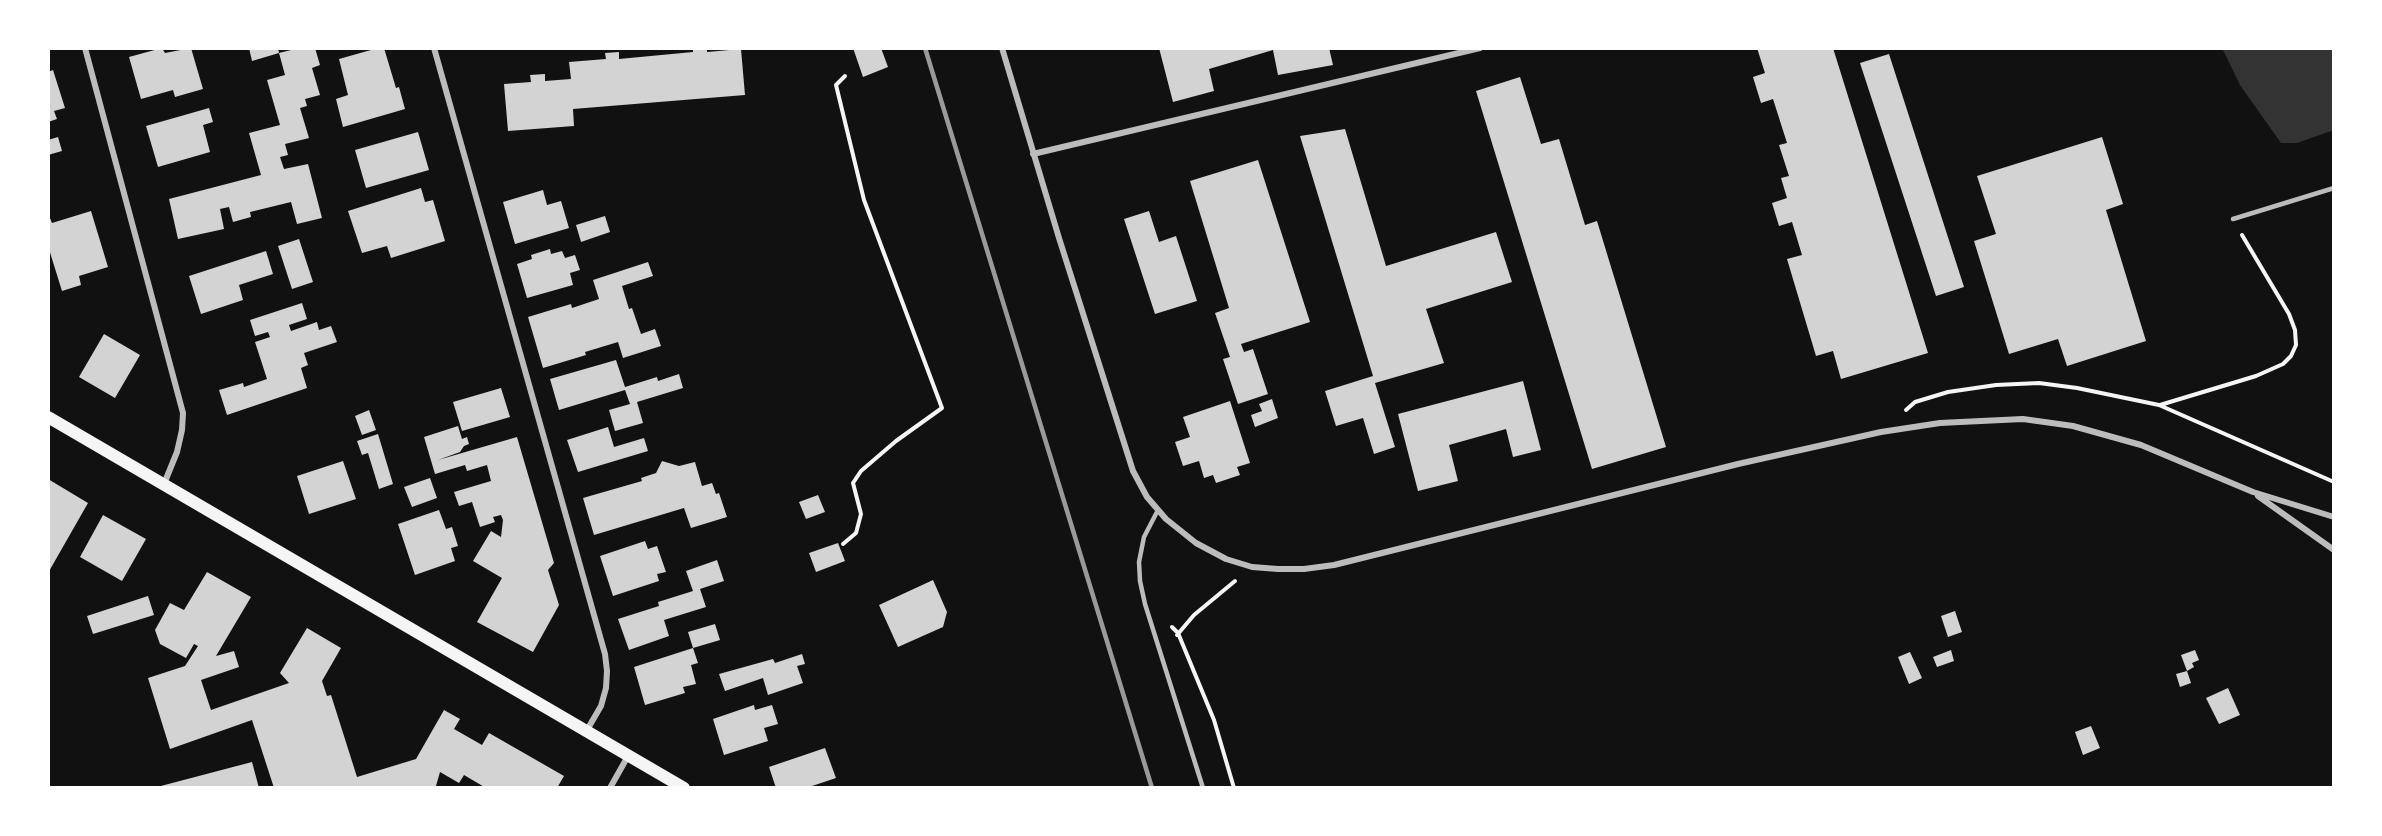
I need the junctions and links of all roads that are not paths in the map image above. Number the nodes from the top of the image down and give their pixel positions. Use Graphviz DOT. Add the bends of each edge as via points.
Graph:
graph roads {
  1 [pos="85,48"];
  2 [pos="434,48"];
  3 [pos="1002,48"];
  4 [pos="1480,48"];
  5 [pos="1033,154"];
  6 [pos="2334,188"];
  7 [pos="2233,219"];
  8 [pos="48,417"];
  9 [pos="164,484"];
  10 [pos="2253,492"];
  11 [pos="1158,510"];
  12 [pos="2334,517"];
  13 [pos="2334,550"];
  14 [pos="587,730"];
  15 [pos="628,755"];
  16 [pos="610,788"];
  17 [pos="684,788"];
  18 [pos="1203,788"];
  1 -- 9 [label="street" via="183,413 177,452"];
  2 -- 14 [label="street" via="604,654 606,688"];
  3 -- 5 [label="street"];
  4 -- 5 [label="street"];
  5 -- 11 [label="street" via="1128,457 1140,486"];
  6 -- 7 [label="lane"];
  8 -- 9 [label="main road"];
  9 -- 14 [label="main road"];
  10 -- 11 [label="street" via="2141,445 2073,426 2024,419 1940,423 1881,432 1334,565 1304,569 1252,567 1226,559 1196,543"];
  10 -- 12 [label="street"];
  10 -- 13 [label="street"];
  11 -- 18 [label="lane" via="1144,537 1139,562 1145,604"];
  14 -- 15 [label="main road"];
  15 -- 16 [label="street"];
  15 -- 17 [label="main road"];
}
